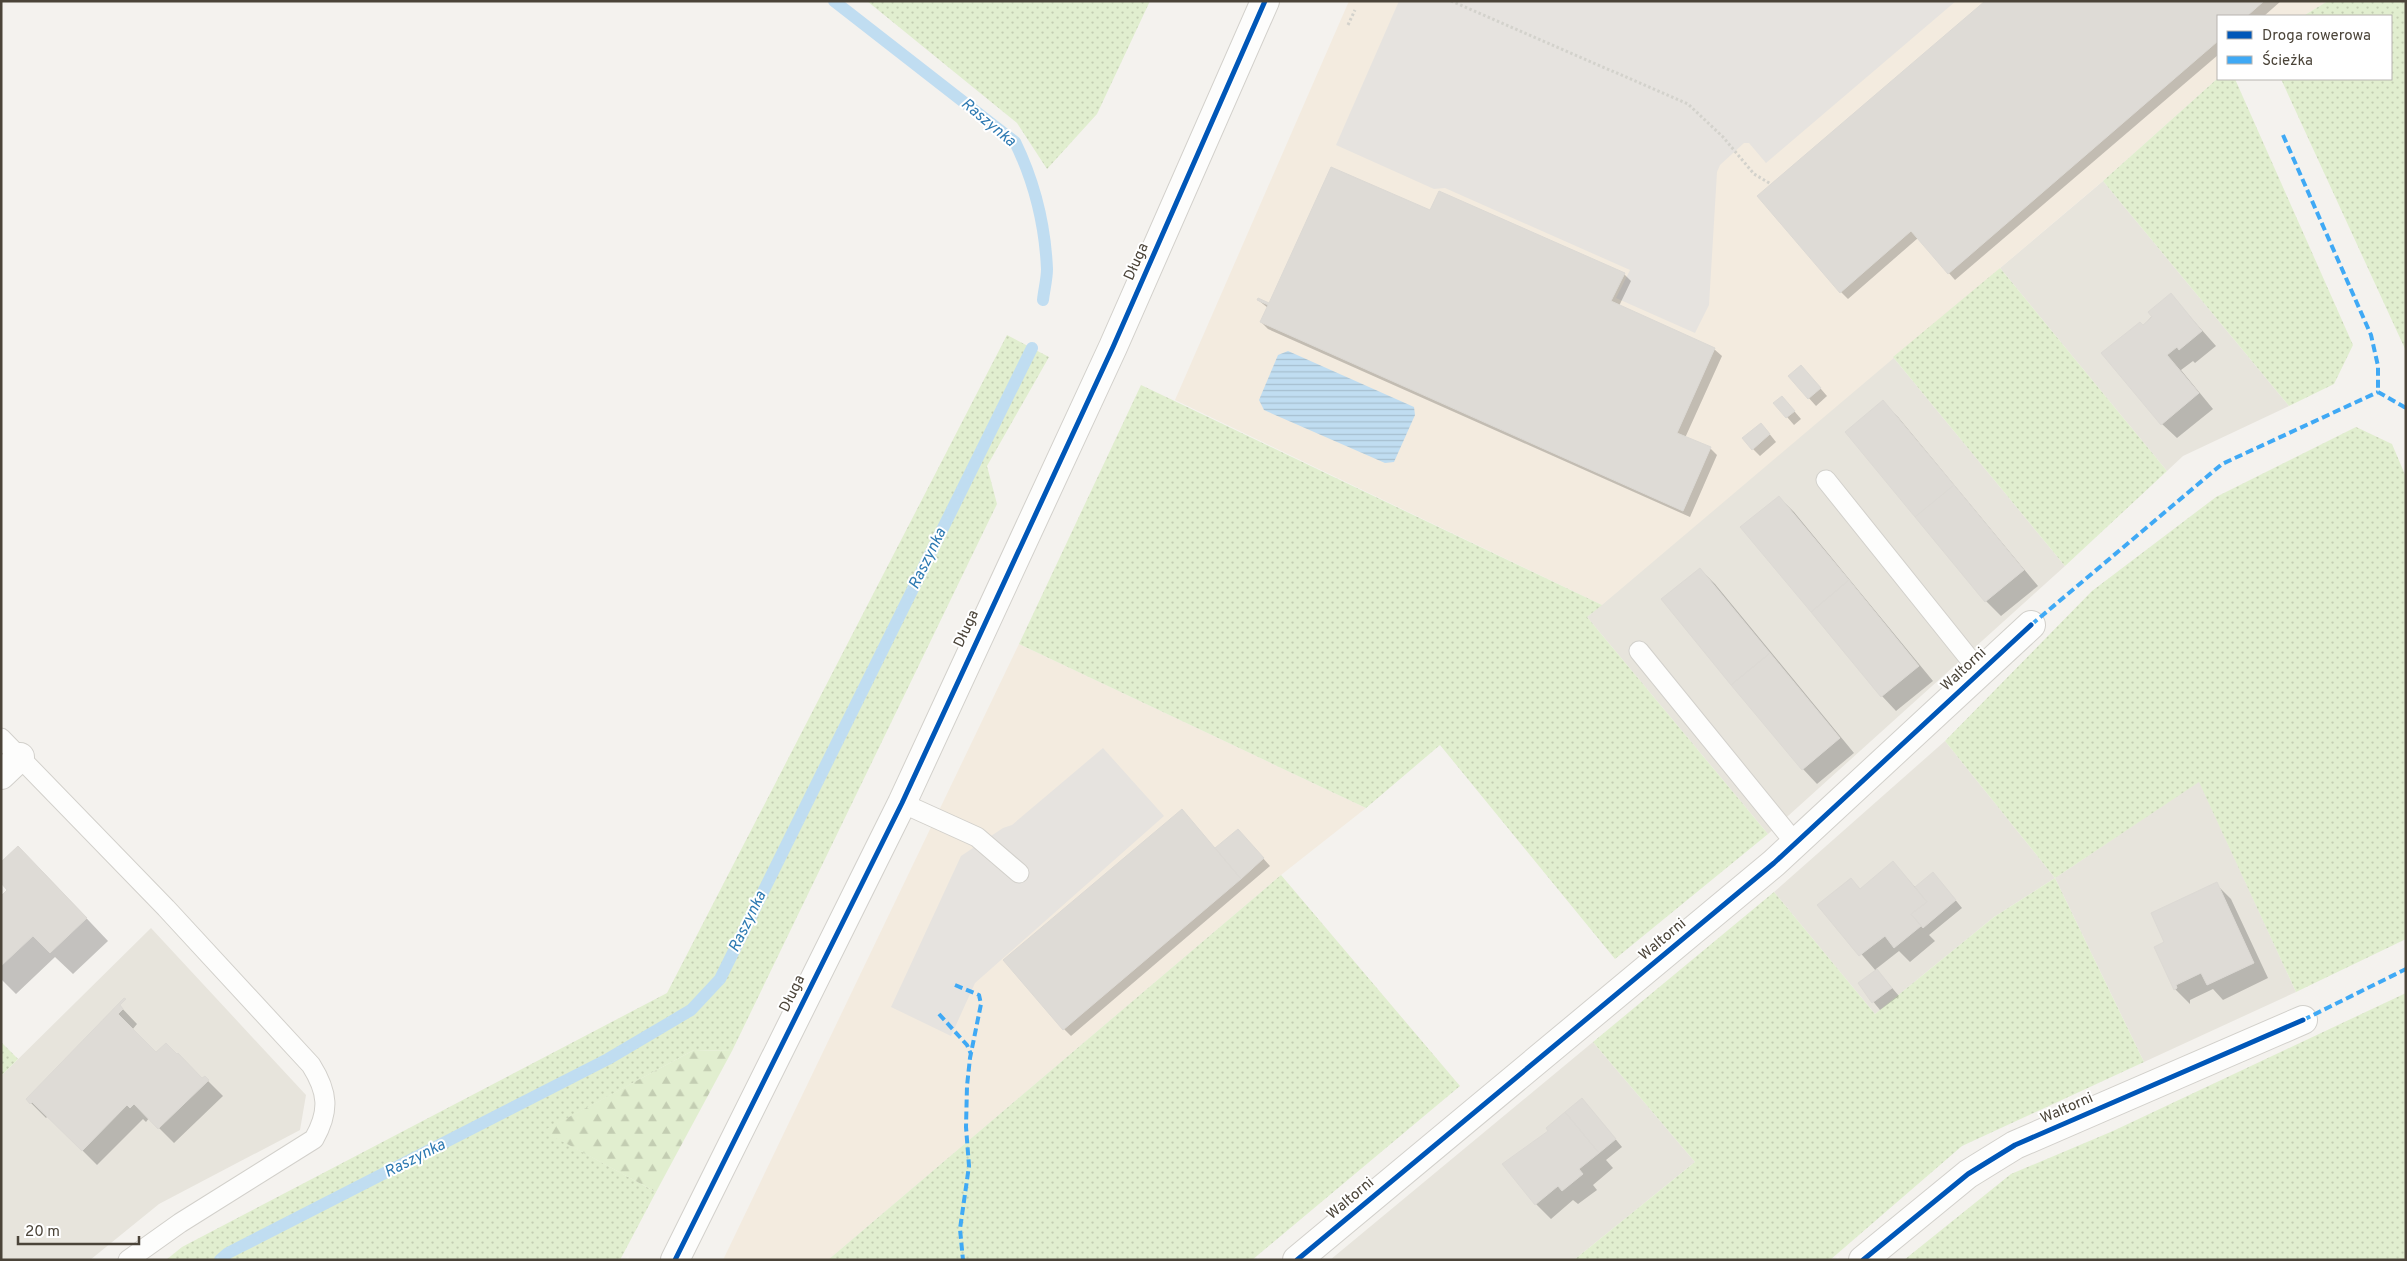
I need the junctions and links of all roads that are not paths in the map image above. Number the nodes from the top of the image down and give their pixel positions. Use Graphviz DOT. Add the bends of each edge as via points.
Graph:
graph roads {
  1 [pos="1265,1"];
  2 [pos="1826,480"];
  3 [pos="2031,625"];
  4 [pos="1639,651"];
  5 [pos="1980,672"];
  6 [pos="7,756"];
  7 [pos="902,803"];
  8 [pos="1796,844"];
  9 [pos="1020,873"];
  10 [pos="2303,1020"];
  11 [pos="128,1260"];
  12 [pos="675,1260"];
  13 [pos="1297,1260"];
  14 [pos="1863,1260"];
  1 -- 7 [label="street, Długa" via="1112,347"];
  2 -- 5 [label="lane"];
  3 -- 5 [label="street, Waltorni"];
  4 -- 8 [label="lane"];
  5 -- 8 [label="street, Waltorni"];
  6 -- 11 [label="lane" via="166,908 311,1065 326,1098 324,1123 314,1139 180,1223"];
  7 -- 9 [label="lane" via="977,837"];
  7 -- 12 [label="street, Długa"];
  8 -- 13 [label="street, Waltorni"];
  10 -- 14 [label="street, Waltorni" via="2015,1145 1968,1174"];
}
